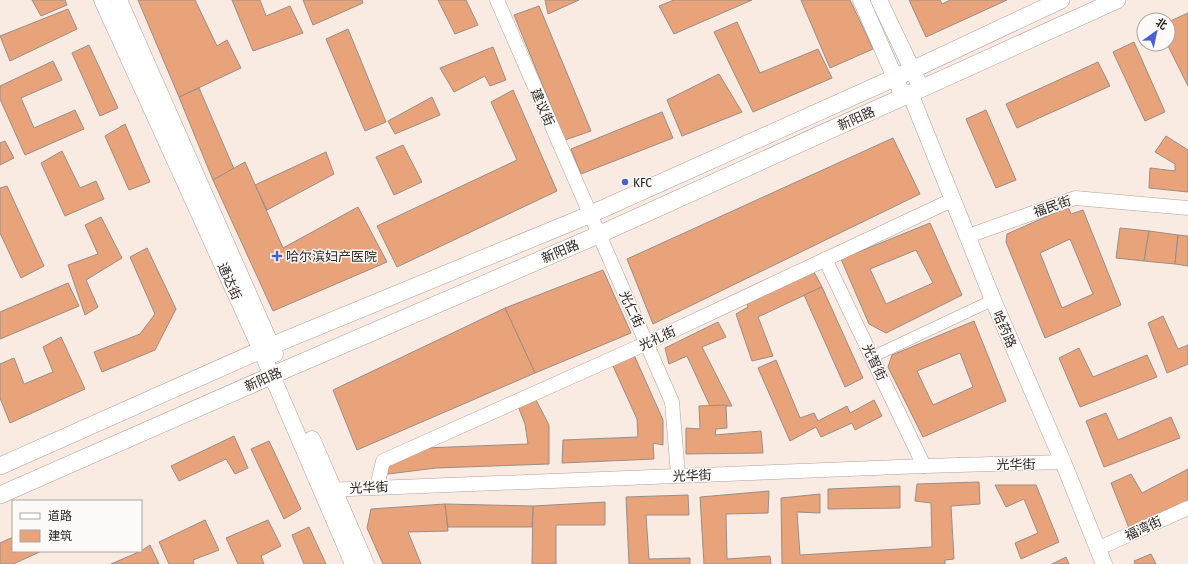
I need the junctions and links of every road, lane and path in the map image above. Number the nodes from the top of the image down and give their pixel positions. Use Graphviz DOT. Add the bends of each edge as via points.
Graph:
graph roads {
  1 [pos="102,0"];
  2 [pos="119,0"];
  3 [pos="497,0"];
  4 [pos="860,0"];
  5 [pos="879,0"];
  6 [pos="1061,0"];
  7 [pos="1117,0"];
  8 [pos="912,70"];
  9 [pos="895,77"];
  10 [pos="912,93"];
  11 [pos="952,200"];
  12 [pos="1188,208"];
  13 [pos="589,214"];
  14 [pos="598,235"];
  15 [pos="968,236"];
  16 [pos="825,259"];
  17 [pos="993,300"];
  18 [pos="647,343"];
  19 [pos="266,348"];
  20 [pos="872,357"];
  21 [pos="277,373"];
  22 [pos="1063,462"];
  23 [pos="0,466"];
  24 [pos="924,466"];
  25 [pos="678,475"];
  26 [pos="377,487"];
  27 [pos="328,490"];
  28 [pos="0,495"];
  29 [pos="1188,508"];
  30 [pos="1097,549"];
  31 [pos="353,564"];
  32 [pos="366,564"];
  33 [pos="1104,564"];
  1 -- 19 [label="main road, 通达街"];
  2 -- 19 [label="main road, 通达街"];
  3 -- 13 [label="street, 建议街"];
  4 -- 9 [label="main road, 哈药路"];
  5 -- 8 [label="main road, 哈药路"];
  6 -- 8 [label="main road, 新阳路"];
  7 -- 10 [label="main road, 新阳路"];
  8 -- 9 [label="main road, 新阳路"];
  8 -- 10 [label="main road, 哈药路"];
  9 -- 10 [label="main road, 哈药路"];
  9 -- 13 [label="main road, 新阳路"];
  10 -- 11 [label="main road, 哈药路"];
  10 -- 14 [label="main road, 新阳路"];
  11 -- 15 [label="main road, 哈药路"];
  11 -- 16 [label="street, 光礼街"];
  12 -- 15 [label="street, 福民街" via="1075,198"];
  13 -- 14 [label="street, 光仁街"];
  13 -- 19 [label="main road, 新阳路"];
  14 -- 18 [label="street, 光仁街"];
  14 -- 21 [label="main road, 新阳路"];
  15 -- 17 [label="main road, 哈药路"];
  16 -- 18 [label="street, 光礼街"];
  16 -- 20 [label="street, 光智街"];
  17 -- 20 [label="street"];
  17 -- 22 [label="main road, 哈药路"];
  18 -- 25 [label="street, 光仁街" via="672,402"];
  18 -- 26 [label="street, 光礼街" via="383,461"];
  19 -- 21 [label="main road, 通达街"];
  19 -- 23 [label="main road, 新阳路"];
  20 -- 24 [label="street, 光智街"];
  21 -- 27 [label="main road, 通达街"];
  21 -- 28 [label="main road, 新阳路"];
  22 -- 24 [label="street, 光华街"];
  22 -- 30 [label="main road, 哈药路"];
  24 -- 25 [label="street, 光华街"];
  25 -- 26 [label="street, 光华街"];
  26 -- 27 [label="street, 光华街"];
  27 -- 31 [label="main road, 通达街"];
  27 -- 32 [label="main road, 通达街"];
  29 -- 30 [label="street, 福湾街"];
  30 -- 33 [label="main road, 哈药路"];
}
